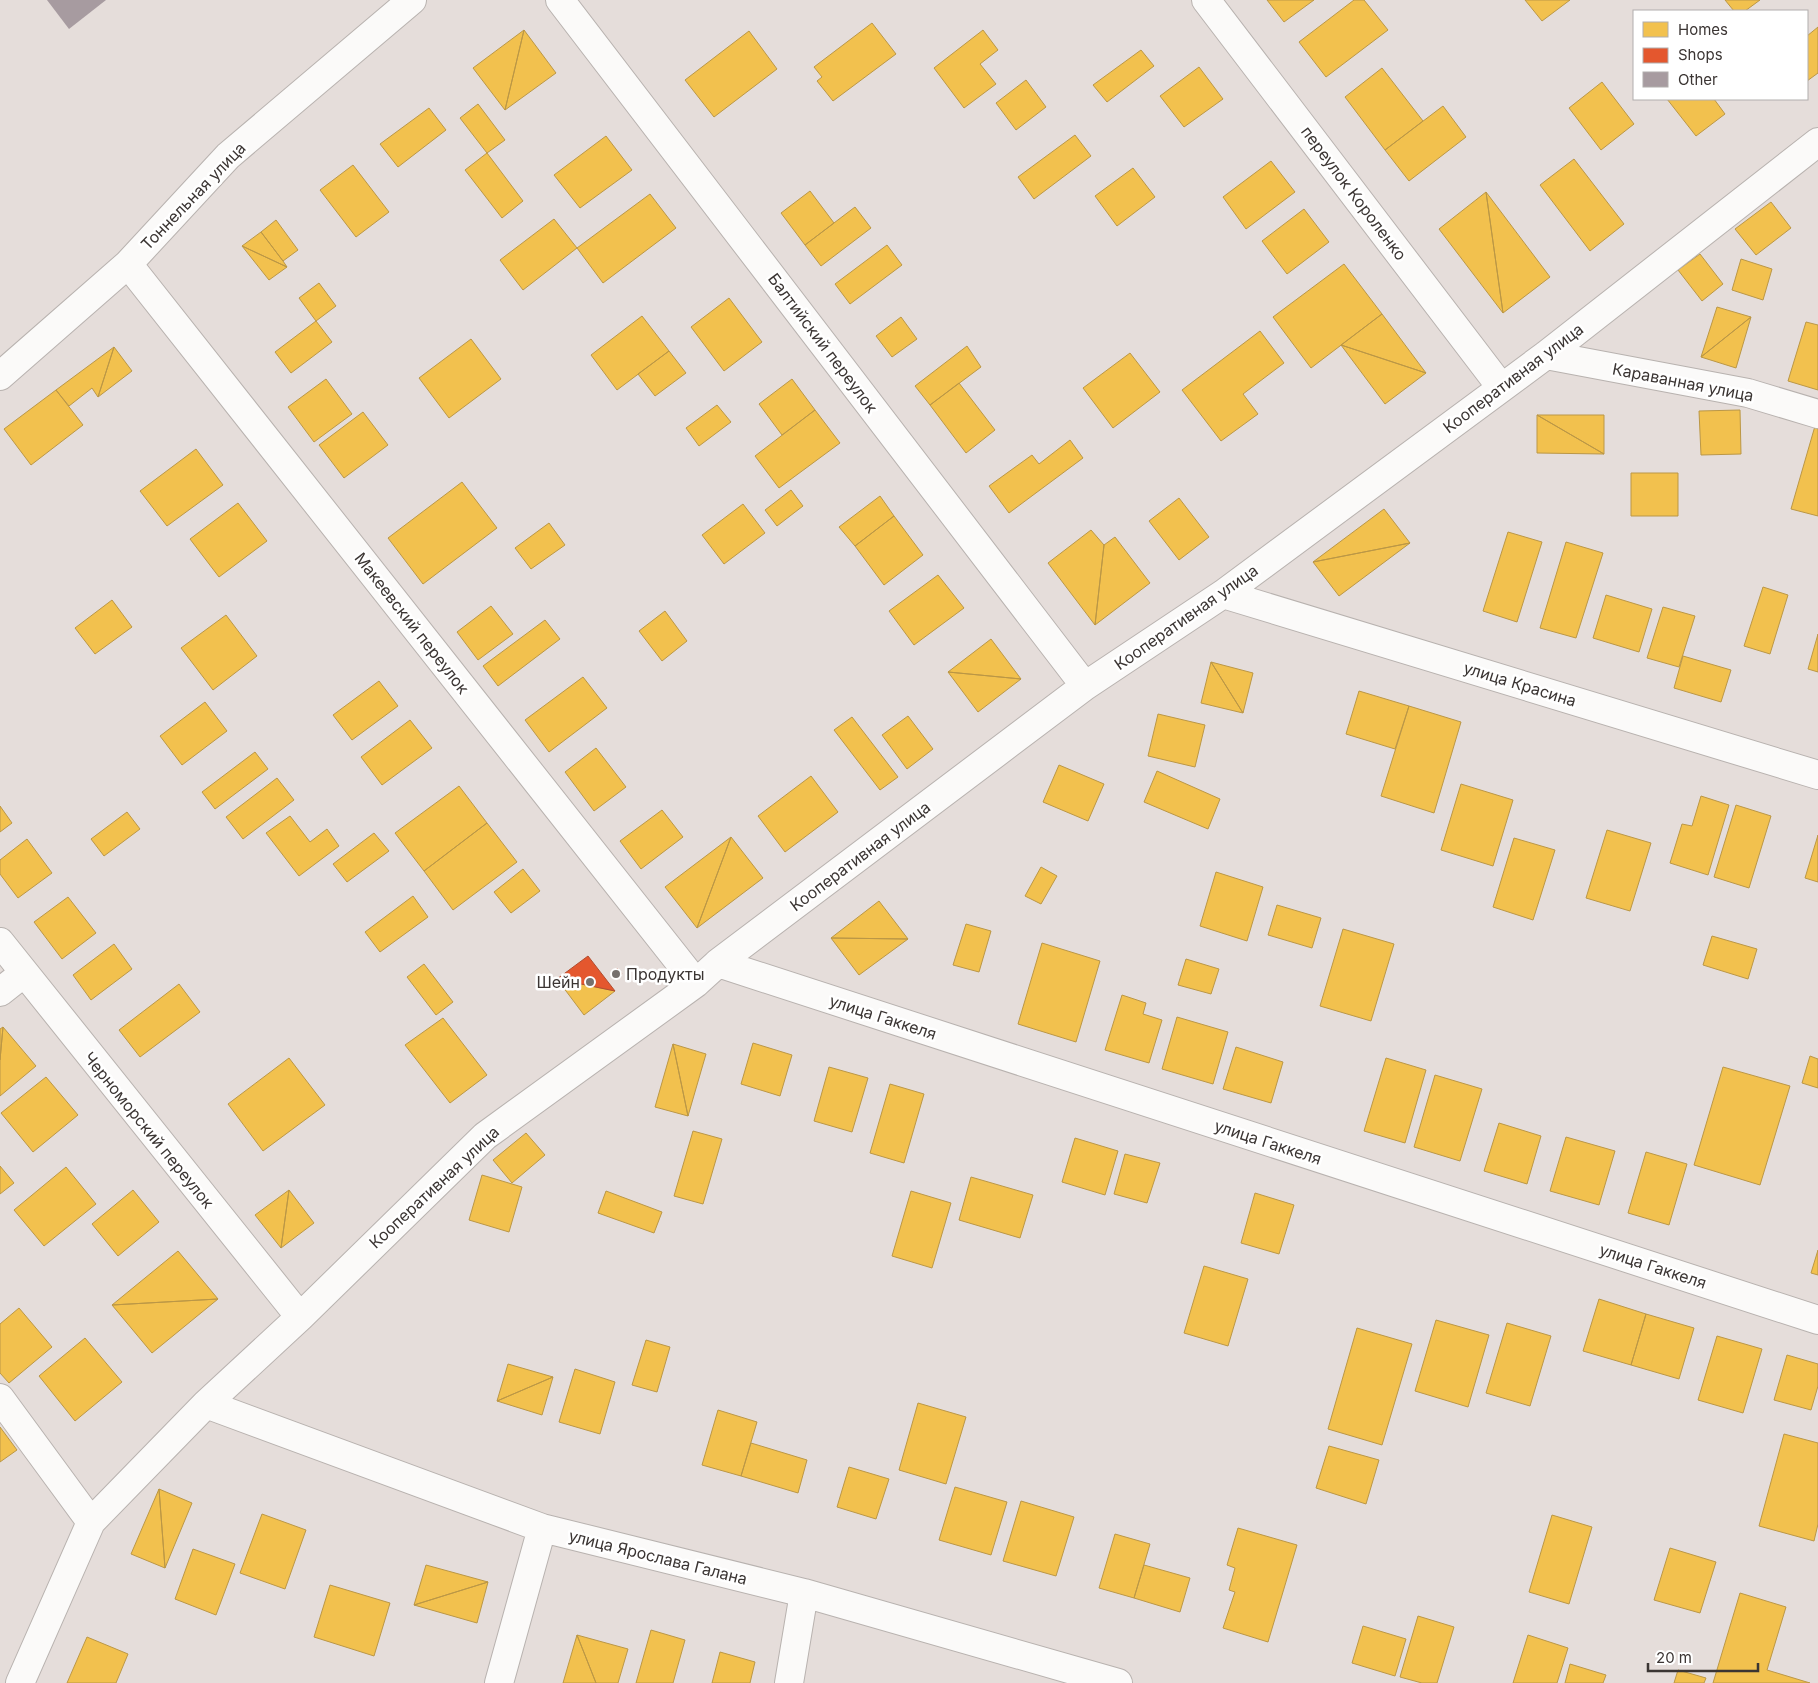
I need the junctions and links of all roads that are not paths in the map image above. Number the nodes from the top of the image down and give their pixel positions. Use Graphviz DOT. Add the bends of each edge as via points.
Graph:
graph roads {
  1 [pos="412,0"];
  2 [pos="560,0"];
  3 [pos="1206,0"];
  4 [pos="1818,142"];
  5 [pos="128,264"];
  6 [pos="1546,355"];
  7 [pos="0,376"];
  8 [pos="1501,387"];
  9 [pos="1818,414"];
  10 [pos="1222,594"];
  11 [pos="1085,686"];
  12 [pos="1818,775"];
  13 [pos="0,942"];
  14 [pos="718,963"];
  15 [pos="24,973"];
  16 [pos="696,983"];
  17 [pos="0,992"];
  18 [pos="300,1317"];
  19 [pos="1818,1320"];
  20 [pos="0,1398"];
  21 [pos="206,1404"];
  22 [pos="91,1522"];
  23 [pos="542,1528"];
  24 [pos="804,1593"];
  25 [pos="20,1683"];
  26 [pos="499,1683"];
  27 [pos="789,1683"];
  28 [pos="1118,1683"];
  1 -- 5 [label="street, Тоннельная улица" via="228,156"];
  2 -- 11 [label="street, Балтийский переулок"];
  3 -- 8 [label="street, переулок Короленко"];
  4 -- 6 [label="street, Кооперативная улица"];
  5 -- 7 [label="street, Тоннельная улица"];
  5 -- 16 [label="street, Макеевский переулок"];
  6 -- 8 [label="street, Кооперативная улица"];
  6 -- 9 [label="street, Караванная улица" via="1748,393"];
  8 -- 10 [label="street, Кооперативная улица"];
  10 -- 11 [label="street, Кооперативная улица"];
  10 -- 12 [label="street, улица Красина"];
  11 -- 14 [label="street, Кооперативная улица"];
  13 -- 15 [label="street, Черноморский переулок"];
  14 -- 16 [label="street, Кооперативная улица"];
  14 -- 19 [label="street, улица Гаккеля"];
  15 -- 17 [label="street"];
  15 -- 18 [label="street, Черноморский переулок"];
  16 -- 18 [label="street, Кооперативная улица" via="485,1136"];
  18 -- 21 [label="street, Кооперативная улица"];
  20 -- 22 [label="street"];
  21 -- 22 [label="street, Кооперативная улица"];
  21 -- 23 [label="street, улица Ярослава Галана"];
  22 -- 25 [label="street, Кооперативная улица"];
  23 -- 24 [label="street, улица Ярослава Галана"];
  23 -- 26 [label="street"];
  24 -- 27 [label="street"];
  24 -- 28 [label="street, улица Ярослава Галана"];
}
